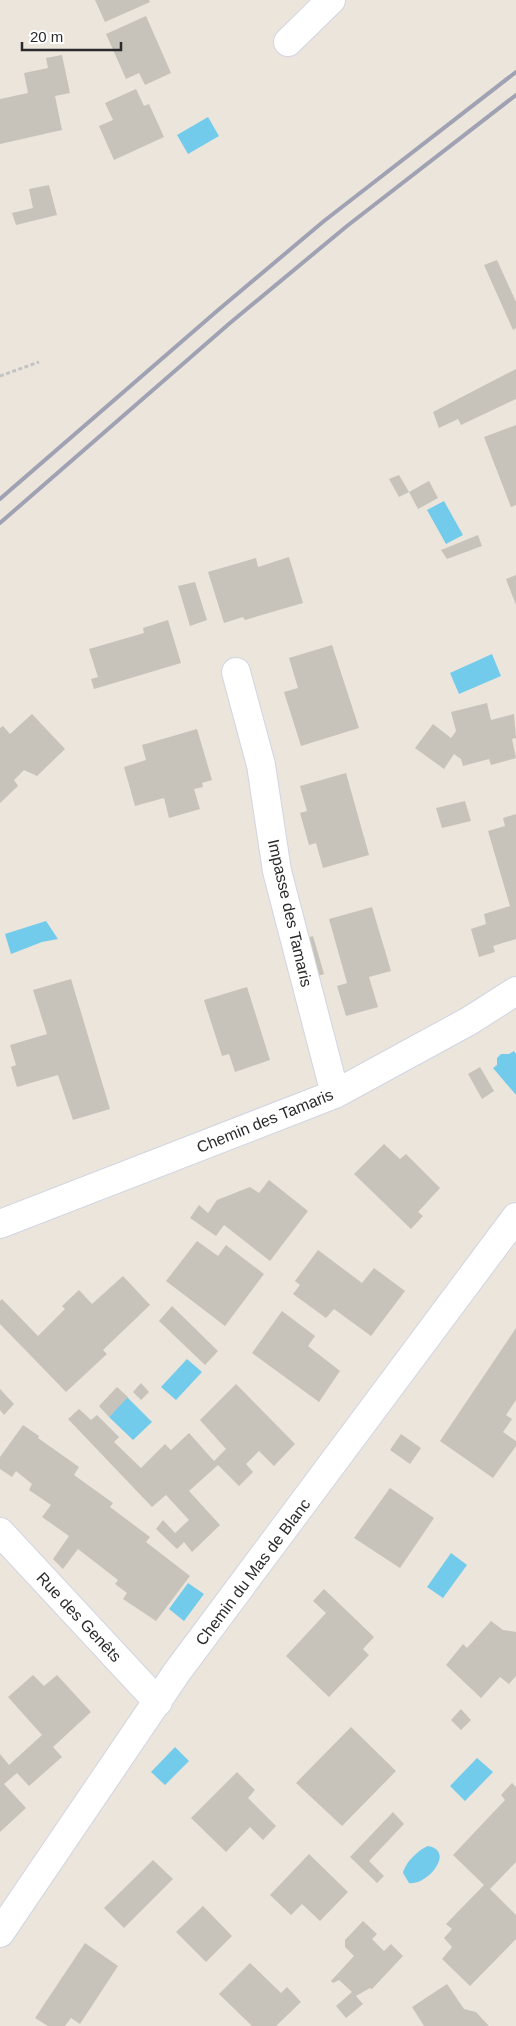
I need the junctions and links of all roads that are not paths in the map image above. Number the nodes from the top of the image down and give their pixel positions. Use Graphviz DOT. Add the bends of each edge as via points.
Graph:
graph roads {
  1 [pos="331,0"];
  2 [pos="288,42"];
  3 [pos="236,672"];
  4 [pos="516,991"];
  5 [pos="335,1094"];
  6 [pos="516,1217"];
  7 [pos="0,1224"];
  8 [pos="0,1532"];
  9 [pos="158,1702"];
  10 [pos="0,1933"];
  1 -- 2 [label="street"];
  3 -- 5 [label="street, Impasse des Tamaris" via="261,765 277,871"];
  4 -- 5 [label="street, Chemin des Tamaris" via="469,1021"];
  5 -- 7 [label="street, Chemin des Tamaris"];
  6 -- 9 [label="street, Chemin du Mas de Blanc"];
  8 -- 9 [label="street, Rue des Genêts"];
  9 -- 10 [label="street, Chemin du Mas de Blanc"];
}
